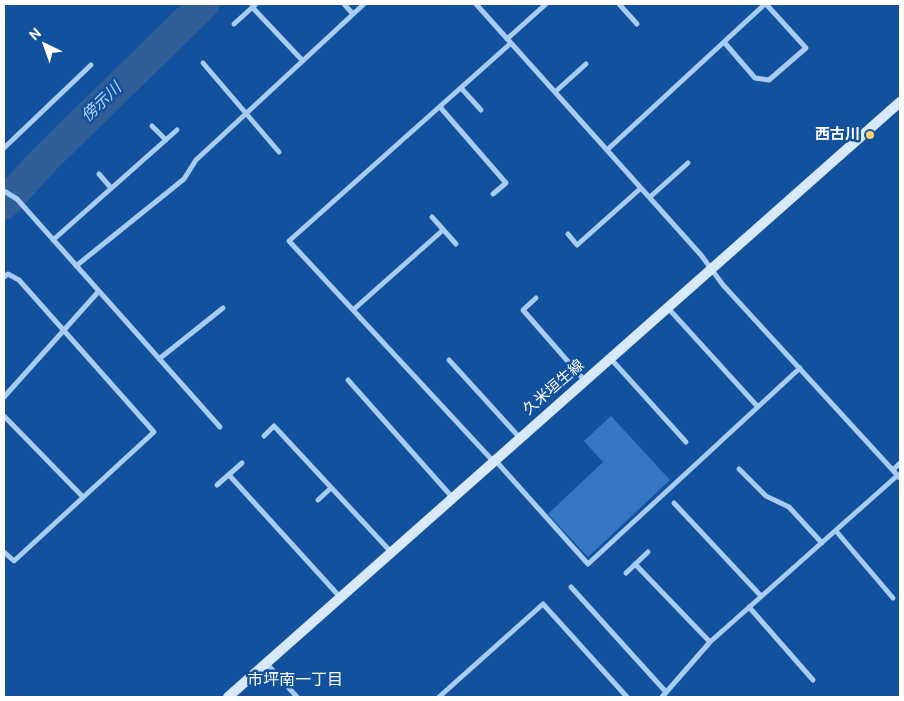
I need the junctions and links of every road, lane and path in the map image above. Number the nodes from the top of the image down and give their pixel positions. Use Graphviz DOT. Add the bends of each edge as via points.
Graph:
graph roads {
  1 [pos="344,4"];
  2 [pos="364,4"];
  3 [pos="476,4"];
  4 [pos="546,4"];
  5 [pos="619,4"];
  6 [pos="765,4"];
  7 [pos="254,6"];
  8 [pos="353,14"];
  9 [pos="234,24"];
  10 [pos="637,24"];
  11 [pos="509,41"];
  12 [pos="724,42"];
  13 [pos="302,60"];
  14 [pos="203,63"];
  15 [pos="586,64"];
  16 [pos="91,65"];
  17 [pos="461,88"];
  18 [pos="555,92"];
  19 [pos="900,102"];
  20 [pos="440,107"];
  21 [pos="482,110"];
  22 [pos="245,113"];
  23 [pos="152,126"];
  24 [pos="177,130"];
  25 [pos="166,140"];
  26 [pos="4,148"];
  27 [pos="607,150"];
  28 [pos="279,152"];
  29 [pos="688,163"];
  30 [pos="99,174"];
  31 [pos="111,188"];
  32 [pos="641,188"];
  33 [pos="4,191"];
  34 [pos="492,194"];
  35 [pos="650,197"];
  36 [pos="432,217"];
  37 [pos="443,230"];
  38 [pos="568,234"];
  39 [pos="53,240"];
  40 [pos="456,244"];
  41 [pos="76,266"];
  42 [pos="712,270"];
  43 [pos="4,277"];
  44 [pos="98,291"];
  45 [pos="536,298"];
  46 [pos="223,308"];
  47 [pos="668,308"];
  48 [pos="353,310"];
  49 [pos="63,330"];
  50 [pos="611,358"];
  51 [pos="159,359"];
  52 [pos="449,360"];
  53 [pos="800,368"];
  54 [pos="348,380"];
  55 [pos="585,381"];
  56 [pos="4,397"];
  57 [pos="758,407"];
  58 [pos="4,416"];
  59 [pos="220,427"];
  60 [pos="264,436"];
  61 [pos="520,438"];
  62 [pos="686,442"];
  63 [pos="493,461"];
  64 [pos="242,463"];
  65 [pos="900,464"];
  66 [pos="739,469"];
  67 [pos="893,470"];
  68 [pos="229,475"];
  69 [pos="899,476"];
  70 [pos="217,485"];
  71 [pos="331,488"];
  72 [pos="83,497"];
  73 [pos="452,497"];
  74 [pos="318,500"];
  75 [pos="674,503"];
  76 [pos="836,531"];
  77 [pos="822,543"];
  78 [pos="4,552"];
  79 [pos="391,552"];
  80 [pos="648,552"];
  81 [pos="635,564"];
  82 [pos="626,573"];
  83 [pos="571,587"];
  84 [pos="761,596"];
  85 [pos="340,597"];
  86 [pos="893,598"];
  87 [pos="749,607"];
  88 [pos="710,642"];
  89 [pos="267,664"];
  90 [pos="813,680"];
  91 [pos="666,692"];
  92 [pos="228,697"];
  93 [pos="297,697"];
  94 [pos="439,697"];
  95 [pos="627,697"];
  96 [pos="662,697"];
  1 -- 8 [label="street"];
  2 -- 8 [label="street"];
  3 -- 11 [label="street"];
  4 -- 11 [label="street"];
  5 -- 10 [label="street"];
  6 -- 12 [label="street"];
  6 -- 12 [label="street" via="806,48 769,80 755,78"];
  7 -- 9 [label="street"];
  7 -- 13 [label="street"];
  8 -- 13 [label="street"];
  11 -- 17 [label="street"];
  11 -- 18 [label="street"];
  12 -- 27 [label="street"];
  13 -- 22 [label="street"];
  14 -- 22 [label="street"];
  15 -- 18 [label="street"];
  16 -- 26 [label="street"];
  17 -- 20 [label="street"];
  17 -- 21 [label="street"];
  18 -- 27 [label="street"];
  19 -- 42 [label="main road, 久米垣生線"];
  20 -- 34 [label="street" via="506,183"];
  20 -- 48 [label="street" via="289,241"];
  22 -- 28 [label="street"];
  22 -- 41 [label="street" via="196,160 184,179"];
  23 -- 25 [label="street"];
  24 -- 25 [label="street"];
  25 -- 31 [label="street"];
  27 -- 32 [label="street"];
  29 -- 35 [label="street"];
  30 -- 31 [label="street"];
  31 -- 39 [label="street"];
  32 -- 35 [label="street"];
  32 -- 38 [label="street" via="577,245"];
  33 -- 39 [label="street" via="17,199"];
  35 -- 42 [label="street"];
  36 -- 37 [label="street"];
  37 -- 40 [label="street"];
  37 -- 48 [label="street"];
  39 -- 41 [label="street"];
  41 -- 44 [label="street"];
  42 -- 47 [label="main road, 久米垣生線"];
  42 -- 53 [label="street"];
  43 -- 49 [label="street" via="8,274 19,280"];
  44 -- 49 [label="street"];
  44 -- 51 [label="street"];
  45 -- 55 [label="street" via="523,310"];
  46 -- 51 [label="street"];
  47 -- 50 [label="main road, 久米垣生線"];
  47 -- 57 [label="street"];
  48 -- 63 [label="street"];
  49 -- 56 [label="street"];
  49 -- 72 [label="street" via="154,432"];
  50 -- 55 [label="main road, 久米垣生線"];
  50 -- 62 [label="street"];
  51 -- 59 [label="street"];
  52 -- 61 [label="street"];
  53 -- 57 [label="street"];
  53 -- 67 [label="street"];
  54 -- 73 [label="street"];
  55 -- 61 [label="main road, 久米垣生線"];
  57 -- 63 [label="street" via="588,564"];
  58 -- 72 [label="street"];
  60 -- 71 [label="street" via="274,426"];
  61 -- 63 [label="main road, 久米垣生線"];
  63 -- 73 [label="main road, 久米垣生線"];
  64 -- 68 [label="street"];
  65 -- 67 [label="street"];
  66 -- 77 [label="street" via="766,496 788,507"];
  67 -- 69 [label="street"];
  68 -- 70 [label="street"];
  68 -- 85 [label="street"];
  69 -- 76 [label="street"];
  71 -- 74 [label="street"];
  71 -- 79 [label="street"];
  72 -- 78 [label="street" via="14,561"];
  73 -- 79 [label="main road, 久米垣生線"];
  75 -- 84 [label="street"];
  76 -- 77 [label="street"];
  76 -- 86 [label="street"];
  77 -- 84 [label="street"];
  79 -- 85 [label="main road, 久米垣生線"];
  80 -- 81 [label="street"];
  81 -- 82 [label="street"];
  81 -- 88 [label="street"];
  83 -- 91 [label="street"];
  84 -- 87 [label="street"];
  85 -- 89 [label="main road, 久米垣生線"];
  87 -- 88 [label="street"];
  87 -- 90 [label="street"];
  88 -- 91 [label="street"];
  89 -- 92 [label="main road, 久米垣生線"];
  89 -- 93 [label="street"];
  91 -- 96 [label="street"];
  94 -- 95 [label="street" via="543,604"];
}
